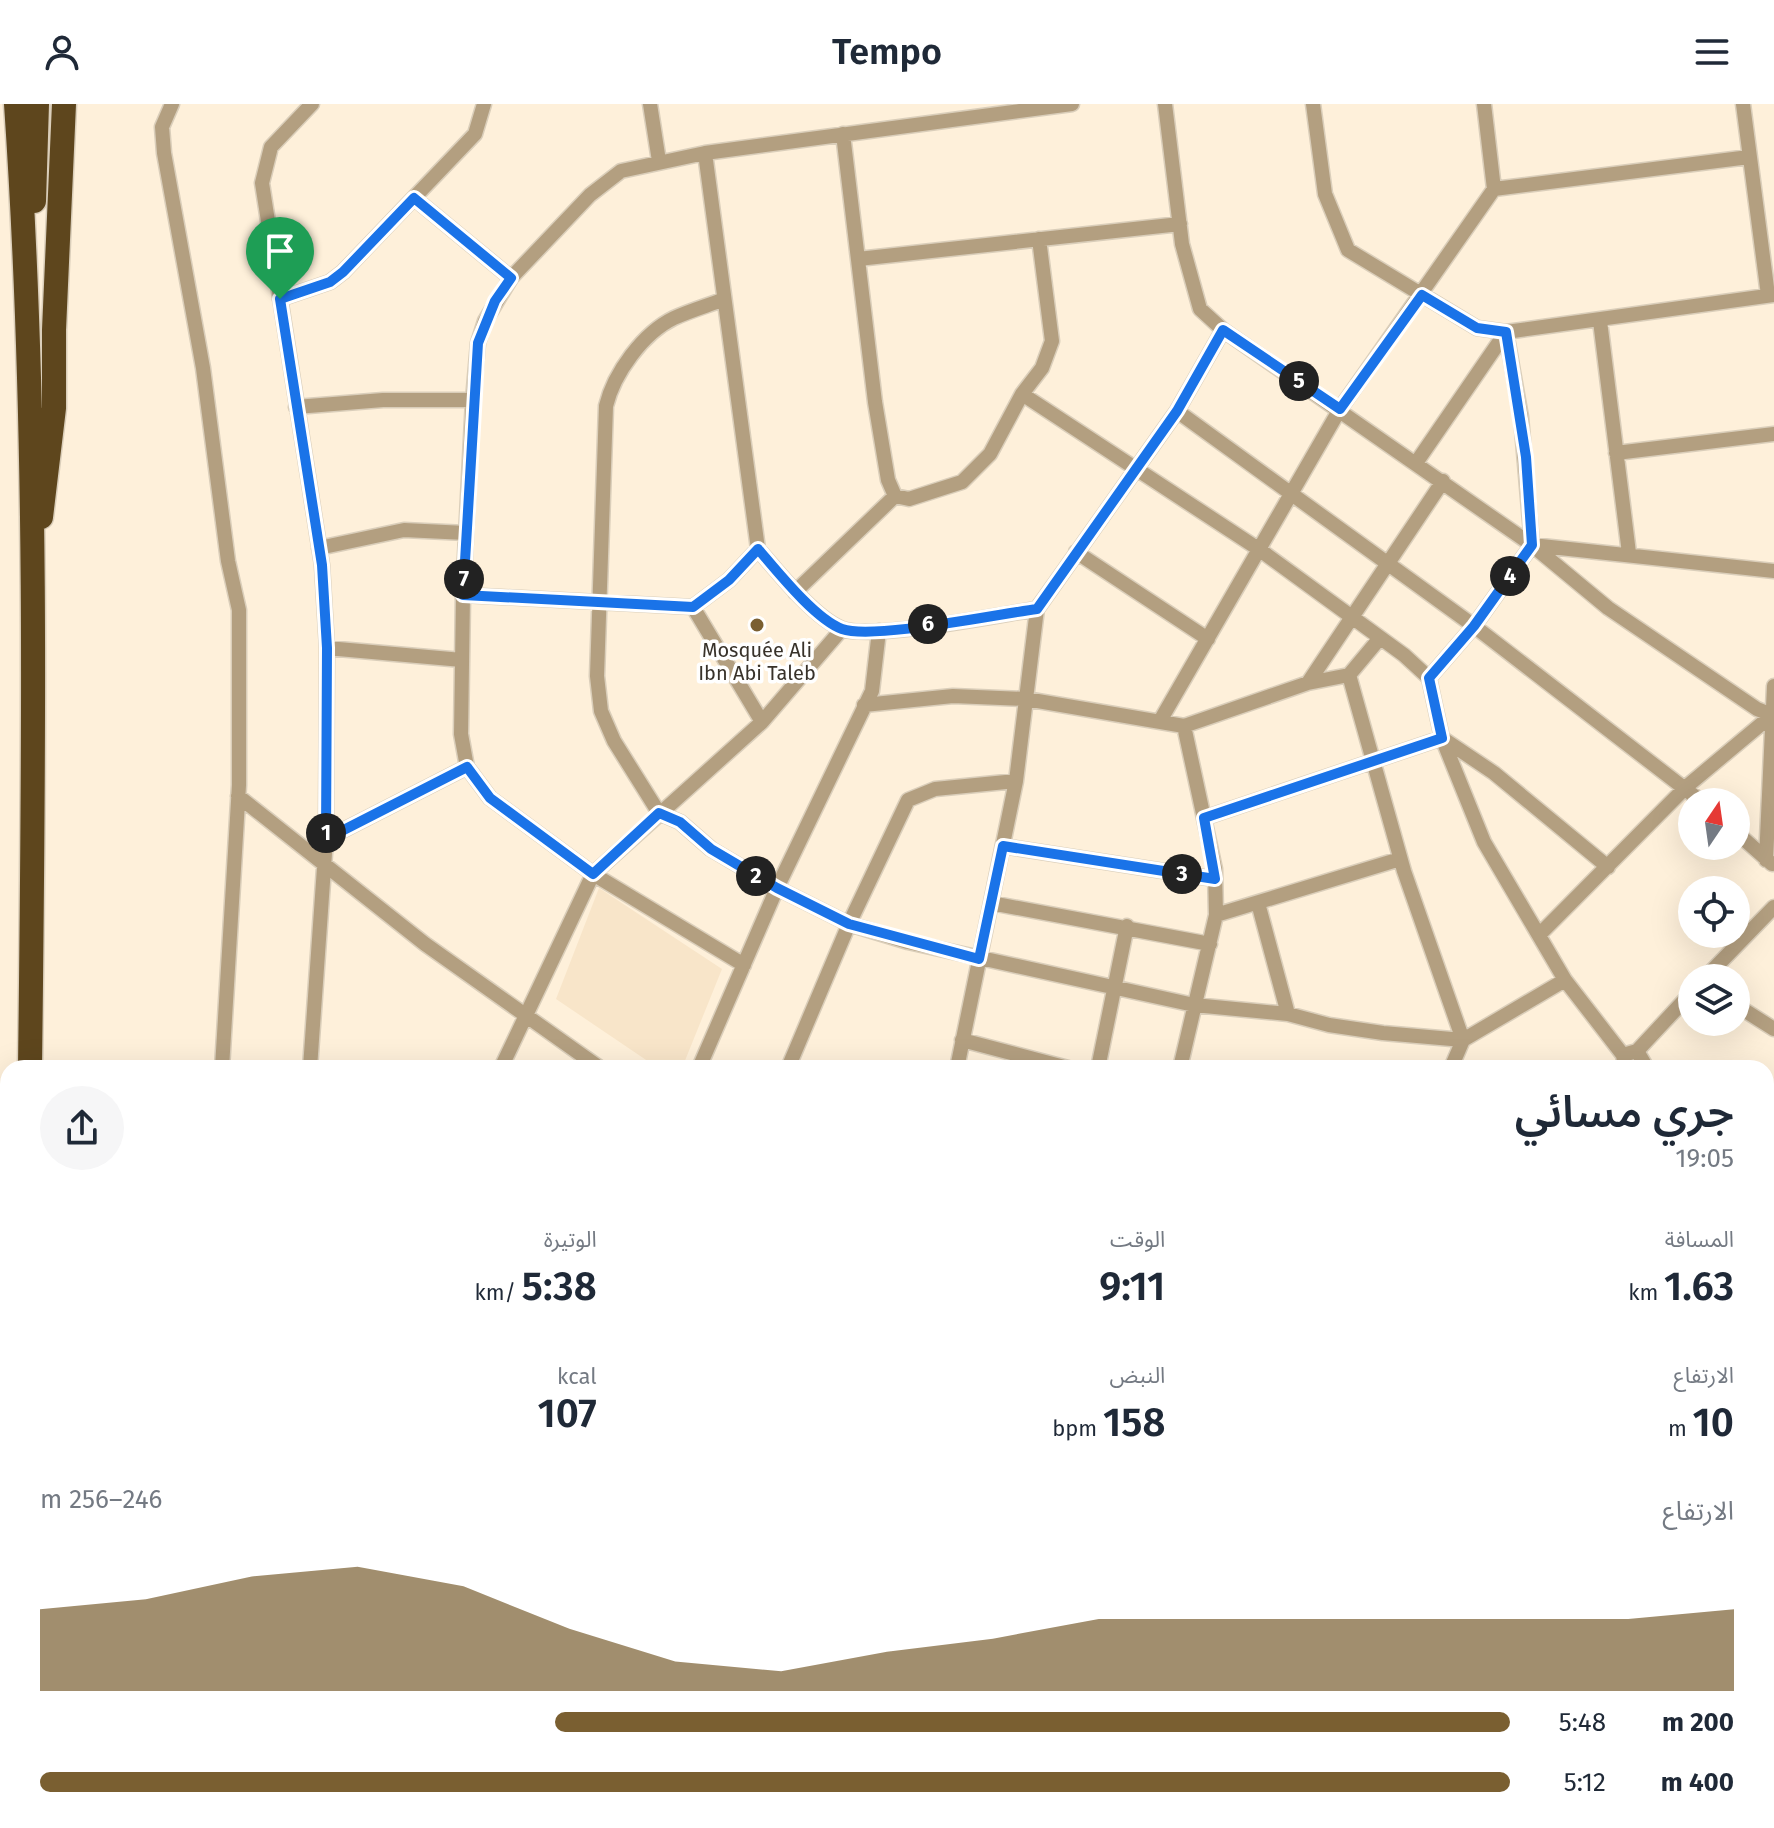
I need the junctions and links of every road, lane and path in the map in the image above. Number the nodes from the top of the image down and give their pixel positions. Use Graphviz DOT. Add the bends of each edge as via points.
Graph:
graph roads {
  1 [pos="16,104"];
  2 [pos="37,104"];
  3 [pos="64,104"];
  4 [pos="172,104"];
  5 [pos="312,104"];
  6 [pos="484,104"];
  7 [pos="650,104"];
  8 [pos="1072,104"];
  9 [pos="1165,104"];
  10 [pos="1313,104"];
  11 [pos="1484,104"];
  12 [pos="1743,104"];
  13 [pos="1024,107"];
  14 [pos="843,134"];
  15 [pos="705,153"];
  16 [pos="1749,157"];
  17 [pos="659,161"];
  18 [pos="1494,189"];
  19 [pos="414,198"];
  20 [pos="1180,224"];
  21 [pos="1039,239"];
  22 [pos="858,259"];
  23 [pos="27,263"];
  24 [pos="511,278"];
  25 [pos="1422,295"];
  26 [pos="1771,295"];
  27 [pos="280,299"];
  28 [pos="722,300"];
  29 [pos="1600,321"];
  30 [pos="1223,330"];
  31 [pos="1506,332"];
  32 [pos="1022,394"];
  33 [pos="473,400"];
  34 [pos="296,407"];
  35 [pos="1340,409"];
  36 [pos="1177,411"];
  37 [pos="1774,434"];
  38 [pos="1616,453"];
  39 [pos="1416,463"];
  40 [pos="1135,467"];
  41 [pos="1443,481"];
  42 [pos="895,496"];
  43 [pos="1290,496"];
  44 [pos="466,533"];
  45 [pos="1532,545"];
  46 [pos="319,548"];
  47 [pos="758,549"];
  48 [pos="1260,550"];
  49 [pos="1076,552"];
  50 [pos="1629,553"];
  51 [pos="33,563"];
  52 [pos="1386,564"];
  53 [pos="1774,571"];
  54 [pos="795,592"];
  55 [pos="463,595"];
  56 [pos="601,604"];
  57 [pos="693,607"];
  58 [pos="1037,609"];
  59 [pos="1350,617"];
  60 [pos="1474,626"];
  61 [pos="842,629"];
  62 [pos="879,631"];
  63 [pos="1380,638"];
  64 [pos="1208,639"];
  65 [pos="327,648"];
  66 [pos="462,660"];
  67 [pos="1349,675"];
  68 [pos="1429,678"];
  69 [pos="1308,683"];
  70 [pos="1774,686"];
  71 [pos="1026,699"];
  72 [pos="864,705"];
  73 [pos="1772,715"];
  74 [pos="1160,721"];
  75 [pos="762,722"];
  76 [pos="1184,726"];
  77 [pos="1442,738"];
  78 [pos="1372,761"];
  79 [pos="467,767"];
  80 [pos="1016,781"];
  81 [pos="1686,787"];
  82 [pos="238,796"];
  83 [pos="659,813"];
  84 [pos="1204,818"];
  85 [pos="326,839"];
  86 [pos="1750,845"];
  87 [pos="1003,846"];
  88 [pos="1400,859"];
  89 [pos="324,862"];
  90 [pos="1770,863"];
  91 [pos="1608,867"];
  92 [pos="593,874"];
  93 [pos="1215,879"];
  94 [pos="777,888"];
  95 [pos="991,903"];
  96 [pos="1258,903"];
  97 [pos="1774,907"];
  98 [pos="1216,915"];
  99 [pos="1768,922"];
  100 [pos="849,924"];
  101 [pos="1127,926"];
  102 [pos="1539,935"];
  103 [pos="1210,944"];
  104 [pos="979,959"];
  105 [pos="1721,964"];
  106 [pos="744,965"];
  107 [pos="1565,980"];
  108 [pos="1116,988"];
  109 [pos="1194,1005"];
  110 [pos="1678,1006"];
  111 [pos="524,1013"];
  112 [pos="1288,1014"];
  113 [pos="1750,1014"];
  114 [pos="1774,1029"];
  115 [pos="962,1040"];
  116 [pos="1463,1040"];
  117 [pos="1628,1058"];
  118 [pos="30,1060"];
  119 [pos="222,1060"];
  120 [pos="311,1060"];
  121 [pos="504,1060"];
  122 [pos="589,1060"];
  123 [pos="702,1060"];
  124 [pos="791,1060"];
  125 [pos="958,1060"];
  126 [pos="1038,1060"];
  127 [pos="1100,1060"];
  128 [pos="1182,1060"];
  129 [pos="1454,1060"];
  1 -- 23 [label="highway"];
  2 -- 23 [label="highway"];
  3 -- 51 [label="highway" via="54,408 49,475"];
  4 -- 82 [label="street" via="162,127 164,153 239,610"];
  5 -- 27 [label="street" via="277,139 263,170 263,206"];
  6 -- 19 [label="street" via="475,134"];
  7 -- 17 [label="street"];
  8 -- 13 [label="street"];
  9 -- 20 [label="street"];
  10 -- 25 [label="street" via="1325,194 1348,250"];
  11 -- 18 [label="street"];
  12 -- 16 [label="street"];
  13 -- 14 [label="street"];
  14 -- 15 [label="street"];
  14 -- 22 [label="street"];
  15 -- 17 [label="street"];
  15 -- 28 [label="street"];
  16 -- 18 [label="street"];
  16 -- 26 [label="street"];
  17 -- 24 [label="street" via="604,181"];
  18 -- 25 [label="street"];
  19 -- 24 [label="street"];
  19 -- 27 [label="street" via="330,282"];
  20 -- 21 [label="street"];
  20 -- 30 [label="street" via="1200,309"];
  21 -- 22 [label="street"];
  21 -- 32 [label="street" via="1052,341 1042,368"];
  22 -- 42 [label="street" via="883,451"];
  23 -- 51 [label="highway"];
  24 -- 33 [label="street" via="478,343"];
  25 -- 31 [label="street" via="1477,328"];
  25 -- 35 [label="street"];
  26 -- 29 [label="street"];
  27 -- 34 [label="street"];
  28 -- 47 [label="street"];
  28 -- 56 [label="street" via="672,319 643,342 609,392 600,487"];
  29 -- 31 [label="street"];
  29 -- 38 [label="street"];
  30 -- 35 [label="street"];
  30 -- 36 [label="street"];
  31 -- 39 [label="street"];
  31 -- 45 [label="street" via="1526,457"];
  32 -- 40 [label="street"];
  32 -- 42 [label="street" via="990,454 962,482 909,499"];
  33 -- 34 [label="street"];
  33 -- 44 [label="street"];
  34 -- 46 [label="street"];
  35 -- 39 [label="street"];
  35 -- 43 [label="street"];
  36 -- 40 [label="street"];
  36 -- 43 [label="street"];
  37 -- 38 [label="street"];
  38 -- 50 [label="street"];
  39 -- 41 [label="street"];
  40 -- 48 [label="street"];
  40 -- 49 [label="street"];
  41 -- 45 [label="street"];
  41 -- 52 [label="street"];
  42 -- 54 [label="street"];
  43 -- 48 [label="street"];
  43 -- 52 [label="street"];
  44 -- 46 [label="street" via="404,530"];
  44 -- 55 [label="street"];
  45 -- 50 [label="street"];
  45 -- 60 [label="street"];
  45 -- 73 [label="street" via="1608,608"];
  46 -- 65 [label="street"];
  47 -- 54 [label="street"];
  47 -- 57 [label="street"];
  48 -- 59 [label="street"];
  48 -- 64 [label="street"];
  49 -- 58 [label="street"];
  49 -- 64 [label="street"];
  50 -- 53 [label="street"];
  51 -- 118 [label="highway"];
  52 -- 59 [label="street"];
  52 -- 60 [label="street"];
  54 -- 61 [label="street"];
  55 -- 56 [label="street"];
  55 -- 66 [label="street"];
  56 -- 57 [label="street"];
  56 -- 83 [label="street" via="601,711"];
  57 -- 75 [label="street"];
  58 -- 62 [label="street"];
  58 -- 71 [label="street"];
  59 -- 63 [label="street"];
  59 -- 69 [label="street"];
  60 -- 68 [label="street"];
  60 -- 81 [label="street"];
  61 -- 62 [label="street"];
  61 -- 75 [label="street"];
  62 -- 72 [label="street" via="875,676"];
  63 -- 67 [label="street"];
  63 -- 68 [label="street"];
  64 -- 74 [label="street"];
  65 -- 66 [label="street"];
  65 -- 85 [label="street"];
  66 -- 79 [label="street" via="461,734"];
  67 -- 69 [label="street"];
  67 -- 78 [label="street"];
  68 -- 77 [label="street"];
  69 -- 76 [label="street"];
  70 -- 73 [label="street"];
  71 -- 72 [label="street" via="953,696"];
  71 -- 74 [label="street"];
  71 -- 80 [label="street"];
  72 -- 94 [label="street"];
  73 -- 81 [label="street"];
  73 -- 90 [label="street"];
  74 -- 76 [label="street"];
  75 -- 83 [label="street"];
  76 -- 84 [label="street"];
  77 -- 78 [label="street"];
  77 -- 91 [label="street" via="1494,773"];
  77 -- 102 [label="street" via="1484,842"];
  78 -- 84 [label="street"];
  78 -- 88 [label="street"];
  79 -- 85 [label="street"];
  79 -- 92 [label="street" via="490,798"];
  80 -- 87 [label="street"];
  80 -- 100 [label="street" via="935,789 908,800"];
  81 -- 91 [label="street"];
  82 -- 89 [label="street"];
  82 -- 119 [label="street"];
  83 -- 92 [label="street"];
  83 -- 94 [label="street"];
  84 -- 93 [label="street"];
  85 -- 89 [label="street"];
  86 -- 90 [label="street"];
  87 -- 93 [label="street"];
  87 -- 95 [label="street"];
  88 -- 96 [label="street"];
  88 -- 116 [label="street"];
  89 -- 111 [label="street" via="425,944"];
  89 -- 120 [label="street"];
  91 -- 102 [label="street"];
  92 -- 106 [label="street"];
  92 -- 111 [label="street"];
  93 -- 98 [label="street"];
  94 -- 100 [label="street"];
  94 -- 106 [label="street"];
  95 -- 101 [label="street"];
  95 -- 104 [label="street"];
  96 -- 98 [label="street"];
  96 -- 112 [label="street"];
  97 -- 99 [label="street"];
  98 -- 103 [label="street"];
  99 -- 105 [label="street"];
  100 -- 104 [label="street"];
  100 -- 124 [label="street"];
  101 -- 103 [label="street"];
  101 -- 108 [label="street"];
  102 -- 107 [label="street"];
  103 -- 109 [label="street"];
  104 -- 108 [label="street"];
  104 -- 115 [label="street"];
  106 -- 123 [label="street"];
  107 -- 116 [label="street"];
  107 -- 117 [label="street"];
  108 -- 109 [label="street"];
  108 -- 127 [label="street"];
  109 -- 112 [label="street"];
  109 -- 128 [label="street"];
  110 -- 117 [label="street"];
  111 -- 121 [label="street"];
  111 -- 122 [label="street"];
  112 -- 116 [label="street" via="1329,1025"];
  113 -- 114 [label="street"];
  115 -- 125 [label="street"];
  115 -- 126 [label="street"];
  116 -- 129 [label="street"];
}
